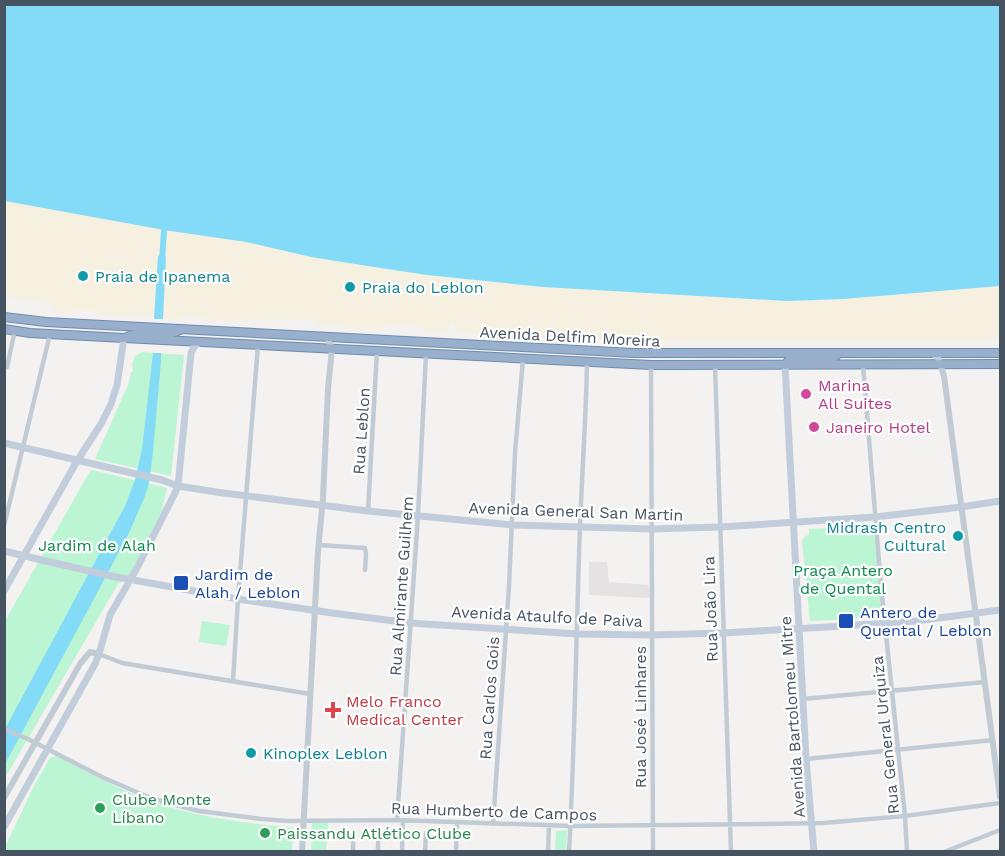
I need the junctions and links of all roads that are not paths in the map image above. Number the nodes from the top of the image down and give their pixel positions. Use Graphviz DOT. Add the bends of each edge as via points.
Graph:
graph roads {
  1 [pos="4,317"];
  2 [pos="4,329"];
  3 [pos="181,329"];
  4 [pos="15,330"];
  5 [pos="50,334"];
  6 [pos="327,337"];
  7 [pos="124,338"];
  8 [pos="199,342"];
  9 [pos="258,345"];
  10 [pos="332,349"];
  11 [pos="377,351"];
  12 [pos="1000,352"];
  13 [pos="839,353"];
  14 [pos="931,353"];
  15 [pos="426,354"];
  16 [pos="523,359"];
  17 [pos="587,363"];
  18 [pos="1000,364"];
  19 [pos="651,365"];
  20 [pos="785,365"];
  21 [pos="863,365"];
  22 [pos="941,365"];
  23 [pos="715,366"];
  24 [pos="4,368"];
  25 [pos="4,443"];
  26 [pos="24,447"];
  27 [pos="77,461"];
  28 [pos="178,486"];
  29 [pos="247,497"];
  30 [pos="1000,501"];
  31 [pos="322,506"];
  32 [pos="962,507"];
  33 [pos="368,511"];
  34 [pos="418,516"];
  35 [pos="875,518"];
  36 [pos="793,523"];
  37 [pos="512,525"];
  38 [pos="4,526"];
  39 [pos="580,527"];
  40 [pos="720,528"];
  41 [pos="652,529"];
  42 [pos="318,545"];
  43 [pos="4,551"];
  44 [pos="24,556"];
  45 [pos="365,570"];
  46 [pos="131,579"];
  47 [pos="4,591"];
  48 [pos="238,599"];
  49 [pos="1000,610"];
  50 [pos="315,611"];
  51 [pos="975,614"];
  52 [pos="410,623"];
  53 [pos="886,624"];
  54 [pos="799,628"];
  55 [pos="506,629"];
  56 [pos="723,633"];
  57 [pos="578,634"];
  58 [pos="652,635"];
  59 [pos="99,654"];
  60 [pos="233,681"];
  61 [pos="985,682"];
  62 [pos="892,691"];
  63 [pos="310,694"];
  64 [pos="803,699"];
  65 [pos="4,729"];
  66 [pos="993,741"];
  67 [pos="35,742"];
  68 [pos="48,749"];
  69 [pos="898,750"];
  70 [pos="806,759"];
  71 [pos="1000,796"];
  72 [pos="4,798"];
  73 [pos="1000,803"];
  74 [pos="905,816"];
  75 [pos="400,820"];
  76 [pos="304,821"];
  77 [pos="457,823"];
  78 [pos="812,823"];
  79 [pos="494,824"];
  80 [pos="730,824"];
  81 [pos="549,826"];
  82 [pos="571,826"];
  83 [pos="653,826"];
  84 [pos="4,827"];
  85 [pos="378,830"];
  86 [pos="1000,830"];
  87 [pos="426,832"];
  88 [pos="353,834"];
  89 [pos="302,852"];
  90 [pos="353,852"];
  91 [pos="378,852"];
  92 [pos="402,852"];
  93 [pos="425,852"];
  94 [pos="456,852"];
  95 [pos="548,852"];
  96 [pos="569,852"];
  97 [pos="653,852"];
  98 [pos="731,852"];
  99 [pos="814,852"];
  100 [pos="907,852"];
  101 [pos="944,852"];
  1 -- 3 [label="highway, Avenida Delfim Moreira"];
  2 -- 4 [label="highway"];
  3 -- 6 [label="highway, Avenida Delfim Moreira"];
  3 -- 7 [label="highway" via="172,334 138,333"];
  4 -- 5 [label="highway"];
  4 -- 24 [label="street"];
  5 -- 7 [label="highway"];
  5 -- 26 [label="street"];
  6 -- 10 [label="street"];
  6 -- 13 [label="highway, Avenida Delfim Moreira" via="634,353"];
  7 -- 8 [label="highway, Avenida Delfim Moreira"];
  7 -- 27 [label="main road" via="114,396"];
  8 -- 9 [label="highway, Avenida Delfim Moreira"];
  8 -- 28 [label="main road" via="191,352"];
  9 -- 10 [label="highway, Avenida Delfim Moreira"];
  9 -- 29 [label="street"];
  10 -- 11 [label="highway, Avenida Delfim Moreira"];
  10 -- 31 [label="street"];
  11 -- 15 [label="highway, Avenida Delfim Moreira"];
  11 -- 33 [label="street, Rua Leblon"];
  12 -- 14 [label="highway, Avenida Delfim Moreira"];
  13 -- 14 [label="highway, Avenida Delfim Moreira"];
  13 -- 20 [label="highway" via="832,359 789,360"];
  14 -- 22 [label="street"];
  15 -- 16 [label="highway, Avenida Delfim Moreira"];
  15 -- 34 [label="street, Rua Almirante Guilhem"];
  16 -- 17 [label="highway, Avenida Delfim Moreira"];
  16 -- 37 [label="street, Rua Carlos Gois"];
  17 -- 19 [label="highway, Avenida Delfim Moreira"];
  17 -- 39 [label="street"];
  18 -- 22 [label="highway, Avenida Delfim Moreira"];
  19 -- 23 [label="highway, Avenida Delfim Moreira"];
  19 -- 41 [label="street, Rua José Linhares"];
  20 -- 21 [label="highway, Avenida Delfim Moreira"];
  20 -- 23 [label="highway, Avenida Delfim Moreira"];
  20 -- 36 [label="main road, Avenida Bartolomeu Mitre"];
  21 -- 22 [label="highway, Avenida Delfim Moreira"];
  21 -- 35 [label="street, Rua General Urquiza"];
  22 -- 32 [label="street"];
  23 -- 40 [label="street, Rua João Lira"];
  25 -- 26 [label="main road, Avenida General San Martin"];
  26 -- 27 [label="main road, Avenida General San Martin"];
  26 -- 38 [label="street"];
  27 -- 28 [label="main road, Avenida General San Martin"];
  27 -- 44 [label="main road"];
  28 -- 29 [label="main road, Avenida General San Martin"];
  28 -- 46 [label="main road"];
  29 -- 31 [label="main road, Avenida General San Martin"];
  29 -- 48 [label="street"];
  30 -- 32 [label="main road, Avenida General San Martin"];
  31 -- 33 [label="main road, Avenida General San Martin"];
  31 -- 42 [label="street"];
  32 -- 35 [label="main road, Avenida General San Martin"];
  32 -- 51 [label="street"];
  33 -- 34 [label="main road, Avenida General San Martin"];
  34 -- 37 [label="main road, Avenida General San Martin"];
  34 -- 52 [label="street, Rua Almirante Guilhem"];
  35 -- 36 [label="main road, Avenida General San Martin"];
  35 -- 53 [label="street, Rua General Urquiza"];
  36 -- 40 [label="main road, Avenida General San Martin"];
  36 -- 54 [label="main road, Avenida Bartolomeu Mitre"];
  37 -- 39 [label="main road, Avenida General San Martin"];
  37 -- 55 [label="street, Rua Carlos Gois"];
  39 -- 41 [label="main road, Avenida General San Martin"];
  39 -- 57 [label="street"];
  40 -- 41 [label="main road, Avenida General San Martin"];
  40 -- 56 [label="street, Rua João Lira"];
  41 -- 58 [label="street, Rua José Linhares"];
  42 -- 45 [label="street" via="365,548"];
  42 -- 50 [label="street"];
  43 -- 44 [label="main road, Avenida Ataulfo de Paiva"];
  44 -- 46 [label="main road, Avenida Ataulfo de Paiva, bridge"];
  44 -- 47 [label="main road"];
  46 -- 48 [label="main road, Avenida Ataulfo de Paiva"];
  46 -- 59 [label="main road" via="110,615"];
  48 -- 50 [label="main road, Avenida Ataulfo de Paiva"];
  48 -- 60 [label="street"];
  49 -- 51 [label="main road, Avenida Ataulfo de Paiva"];
  50 -- 52 [label="main road, Avenida Ataulfo de Paiva"];
  50 -- 63 [label="street"];
  51 -- 53 [label="main road, Avenida Ataulfo de Paiva"];
  51 -- 61 [label="street"];
  52 -- 55 [label="main road, Avenida Ataulfo de Paiva"];
  52 -- 75 [label="street, Rua Almirante Guilhem"];
  53 -- 54 [label="main road, Avenida Ataulfo de Paiva"];
  53 -- 62 [label="street, Rua General Urquiza"];
  54 -- 56 [label="main road, Avenida Ataulfo de Paiva"];
  54 -- 64 [label="main road, Avenida Bartolomeu Mitre"];
  55 -- 57 [label="main road, Avenida Ataulfo de Paiva"];
  55 -- 79 [label="street, Rua Carlos Gois"];
  56 -- 58 [label="main road, Avenida Ataulfo de Paiva"];
  56 -- 80 [label="street, Rua João Lira"];
  57 -- 58 [label="main road, Avenida Ataulfo de Paiva"];
  57 -- 82 [label="street"];
  58 -- 83 [label="street, Rua José Linhares"];
  59 -- 60 [label="street" via="122,663"];
  59 -- 67 [label="street" via="92,651 86,655"];
  59 -- 68 [label="main road"];
  60 -- 63 [label="street"];
  61 -- 62 [label="street"];
  61 -- 66 [label="street"];
  62 -- 64 [label="street"];
  62 -- 69 [label="street, Rua General Urquiza"];
  63 -- 76 [label="street"];
  64 -- 70 [label="main road, Avenida Bartolomeu Mitre"];
  65 -- 67 [label="street, Rua Humberto de Campos"];
  66 -- 69 [label="street"];
  66 -- 71 [label="street"];
  67 -- 68 [label="street, Rua Humberto de Campos"];
  67 -- 72 [label="street"];
  68 -- 76 [label="street, Rua Humberto de Campos" via="127,788 180,806 241,817"];
  68 -- 84 [label="main road"];
  69 -- 70 [label="street"];
  69 -- 74 [label="street, Rua General Urquiza"];
  70 -- 78 [label="main road, Avenida Bartolomeu Mitre"];
  73 -- 74 [label="street, Rua Humberto de Campos"];
  74 -- 78 [label="street, Rua Humberto de Campos"];
  74 -- 100 [label="street, Rua General Urquiza"];
  75 -- 76 [label="street, Rua Humberto de Campos"];
  75 -- 77 [label="street, Rua Humberto de Campos"];
  75 -- 92 [label="street, Rua Almirante Guilhem"];
  76 -- 89 [label="street"];
  77 -- 79 [label="street, Rua Humberto de Campos"];
  77 -- 94 [label="street"];
  78 -- 80 [label="street, Rua Humberto de Campos"];
  78 -- 99 [label="main road, Avenida Bartolomeu Mitre"];
  79 -- 81 [label="street, Rua Humberto de Campos"];
  80 -- 83 [label="street, Rua Humberto de Campos"];
  80 -- 98 [label="street, Rua João Lira"];
  81 -- 82 [label="street, Rua Humberto de Campos"];
  81 -- 95 [label="street"];
  82 -- 83 [label="street, Rua Humberto de Campos"];
  82 -- 96 [label="street"];
  83 -- 97 [label="street, Rua José Linhares"];
  85 -- 91 [label="street"];
  86 -- 101 [label="street"];
  87 -- 93 [label="street"];
  88 -- 90 [label="street"];
}
